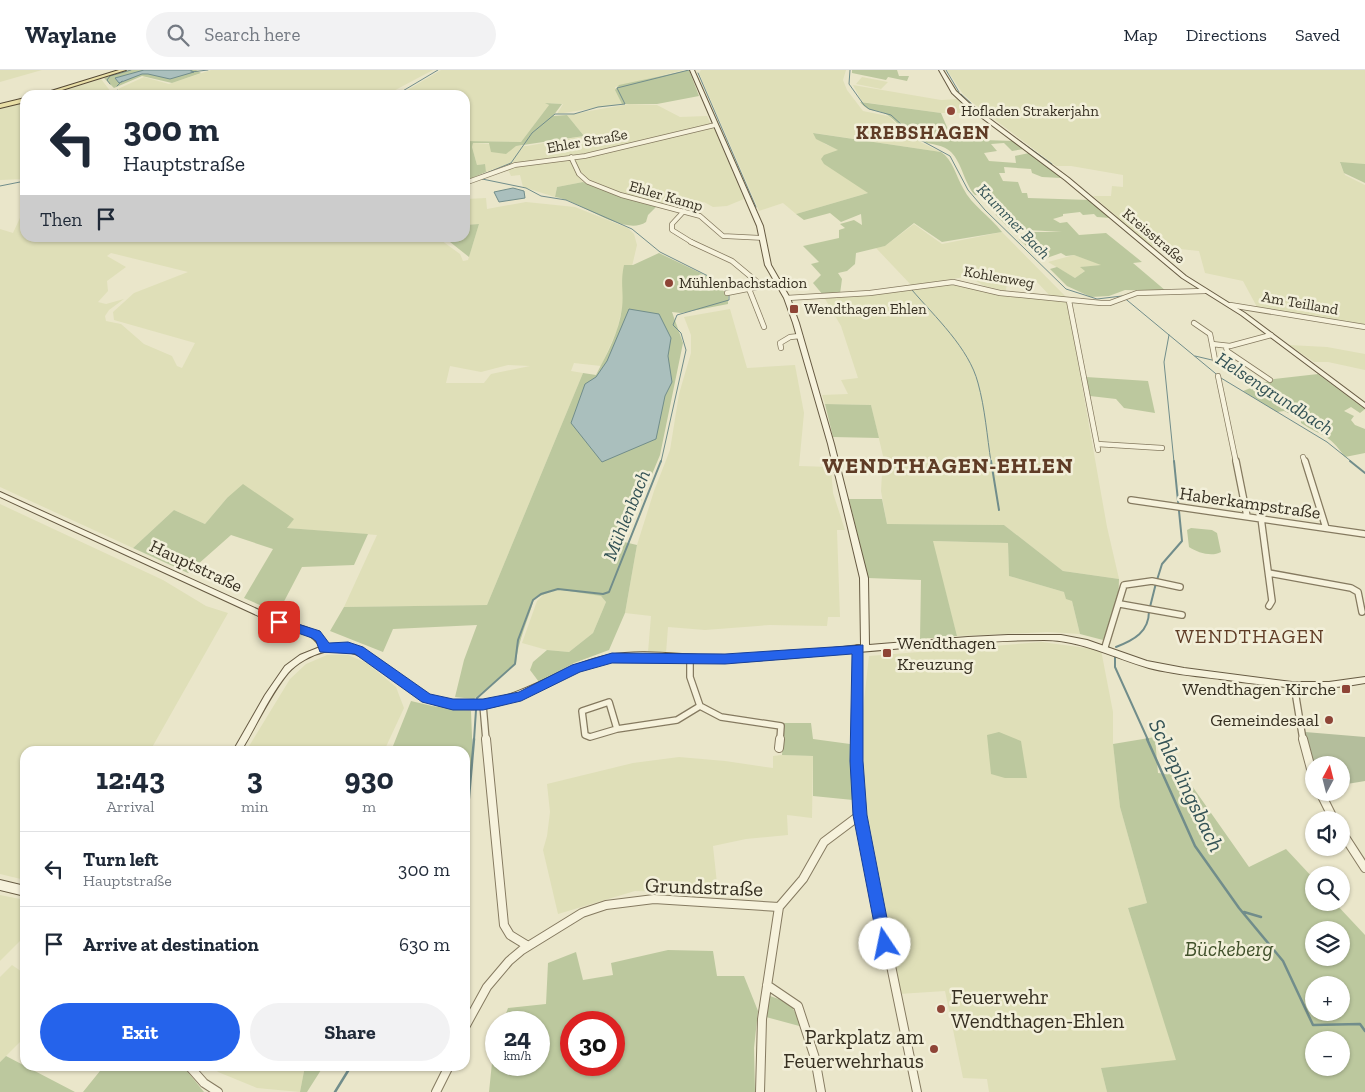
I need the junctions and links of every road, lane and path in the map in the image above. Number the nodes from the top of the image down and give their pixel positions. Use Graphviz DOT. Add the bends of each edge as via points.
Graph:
graph roads {
  1 [pos="124,70"];
  2 [pos="692,70"];
  3 [pos="941,70"];
  4 [pos="58,90"];
  5 [pos="20,101"];
  6 [pos="0,106"];
  7 [pos="715,125"];
  8 [pos="570,158"];
  9 [pos="470,181"];
  10 [pos="684,211"];
  11 [pos="763,238"];
  12 [pos="778,283"];
  13 [pos="762,286"];
  14 [pos="749,289"];
  15 [pos="1206,292"];
  16 [pos="727,293"];
  17 [pos="787,298"];
  18 [pos="1069,300"];
  19 [pos="1230,305"];
  20 [pos="1194,323"];
  21 [pos="764,327"];
  22 [pos="1365,327"];
  23 [pos="1271,335"];
  24 [pos="800,336"];
  25 [pos="1212,344"];
  26 [pos="1226,346"];
  27 [pos="781,348"];
  28 [pos="1215,360"];
  29 [pos="1218,376"];
  30 [pos="1270,380"];
  31 [pos="1365,406"];
  32 [pos="1097,444"];
  33 [pos="1162,448"];
  34 [pos="1098,450"];
  35 [pos="1303,458"];
  36 [pos="0,494"];
  37 [pos="1131,500"];
  38 [pos="1247,516"];
  39 [pos="1261,518"];
  40 [pos="1326,528"];
  41 [pos="1365,534"];
  42 [pos="1269,573"];
  43 [pos="1180,587"];
  44 [pos="1120,604"];
  45 [pos="1269,606"];
  46 [pos="1362,612"];
  47 [pos="1182,615"];
  48 [pos="325,648"];
  49 [pos="862,648"];
  50 [pos="1105,648"];
  51 [pos="690,659"];
  52 [pos="1365,680"];
  53 [pos="1294,685"];
  54 [pos="483,705"];
  55 [pos="700,706"];
  56 [pos="617,729"];
  57 [pos="240,746"];
  58 [pos="778,748"];
  59 [pos="1306,756"];
  60 [pos="860,815"];
  61 [pos="1350,845"];
  62 [pos="1365,868"];
  63 [pos="0,885"];
  64 [pos="20,891"];
  65 [pos="779,908"];
  66 [pos="528,946"];
  67 [pos="767,986"];
  68 [pos="470,1017"];
  69 [pos="193,1071"];
  70 [pos="446,1071"];
  71 [pos="218,1092"];
  72 [pos="436,1092"];
  73 [pos="760,1092"];
  74 [pos="821,1092"];
  75 [pos="917,1092"];
  1 -- 4 [label="main road"];
  2 -- 7 [label="street"];
  3 -- 15 [label="street, Kreisstraße" via="951,88 968,105 1055,169 1165,262"];
  5 -- 6 [label="main road"];
  7 -- 8 [label="street, Ehler Straße"];
  7 -- 11 [label="street"];
  8 -- 9 [label="street, Ehler Straße" via="515,165"];
  8 -- 10 [label="street, Ehler Kamp" via="584,180 620,195"];
  10 -- 11 [label="street, Ehler Kamp" via="704,218 723,236"];
  10 -- 13 [label="street" via="672,224 672,230 732,261"];
  11 -- 12 [label="street" via="768,265"];
  12 -- 13 [label="street"];
  12 -- 17 [label="street"];
  13 -- 14 [label="street"];
  14 -- 16 [label="street"];
  14 -- 21 [label="street"];
  15 -- 18 [label="street, Kohlenweg" via="1137,293 1101,303"];
  15 -- 19 [label="street, Kreisstraße"];
  17 -- 18 [label="street, Kohlenweg" via="870,293 953,282 1000,292"];
  17 -- 24 [label="street"];
  18 -- 32 [label="street"];
  19 -- 22 [label="street, Am Teilland"];
  19 -- 23 [label="street, Kreisstraße"];
  20 -- 25 [label="street" via="1210,334"];
  23 -- 26 [label="street"];
  23 -- 31 [label="street, Kreisstraße"];
  24 -- 27 [label="street" via="780,343"];
  24 -- 49 [label="street" via="862,571 866,592"];
  25 -- 26 [label="street"];
  25 -- 28 [label="street"];
  26 -- 30 [label="street" via="1227,351"];
  29 -- 38 [label="street"];
  32 -- 33 [label="street"];
  32 -- 34 [label="street"];
  35 -- 40 [label="street"];
  36 -- 48 [label="street, Hauptstraße" via="271,619 316,634"];
  37 -- 38 [label="street, Haberkampstraße"];
  38 -- 39 [label="street, Haberkampstraße"];
  39 -- 40 [label="street, Haberkampstraße"];
  39 -- 42 [label="street"];
  40 -- 41 [label="street, Haberkampstraße"];
  42 -- 45 [label="street" via="1272,601"];
  42 -- 46 [label="street" via="1351,588 1358,592"];
  43 -- 44 [label="street" via="1152,581 1124,585"];
  44 -- 47 [label="street"];
  44 -- 50 [label="street"];
  48 -- 54 [label="street" via="359,650 426,698 453,705"];
  48 -- 57 [label="street" via="298,660 287,669"];
  49 -- 50 [label="street" via="1048,637 1068,638"];
  49 -- 51 [label="street"];
  49 -- 60 [label="street" via="857,761"];
  50 -- 53 [label="street" via="1163,669"];
  51 -- 54 [label="street" via="629,656 594,662 521,696"];
  51 -- 55 [label="street" via="690,676"];
  52 -- 53 [label="street" via="1325,686"];
  53 -- 59 [label="street"];
  54 -- 66 [label="street" via="504,925 510,935"];
  55 -- 56 [label="street" via="676,720"];
  55 -- 58 [label="street" via="721,717 781,726"];
  56 -- 56 [label="street" via="609,702 582,711 585,735 590,737"];
  60 -- 65 [label="street, Grundstraße" via="824,842 803,879"];
  60 -- 75 [label="street"];
  61 -- 62 [label="street"];
  63 -- 64 [label="street"];
  65 -- 66 [label="street, Grundstraße" via="688,899 638,900 583,913 556,926"];
  65 -- 67 [label="street"];
  66 -- 68 [label="street, Grundstraße" via="501,969 483,991"];
  67 -- 73 [label="street" via="762,1019"];
  67 -- 74 [label="street" via="798,1006 815,1058"];
  69 -- 71 [label="street"];
  70 -- 72 [label="street"];
}
